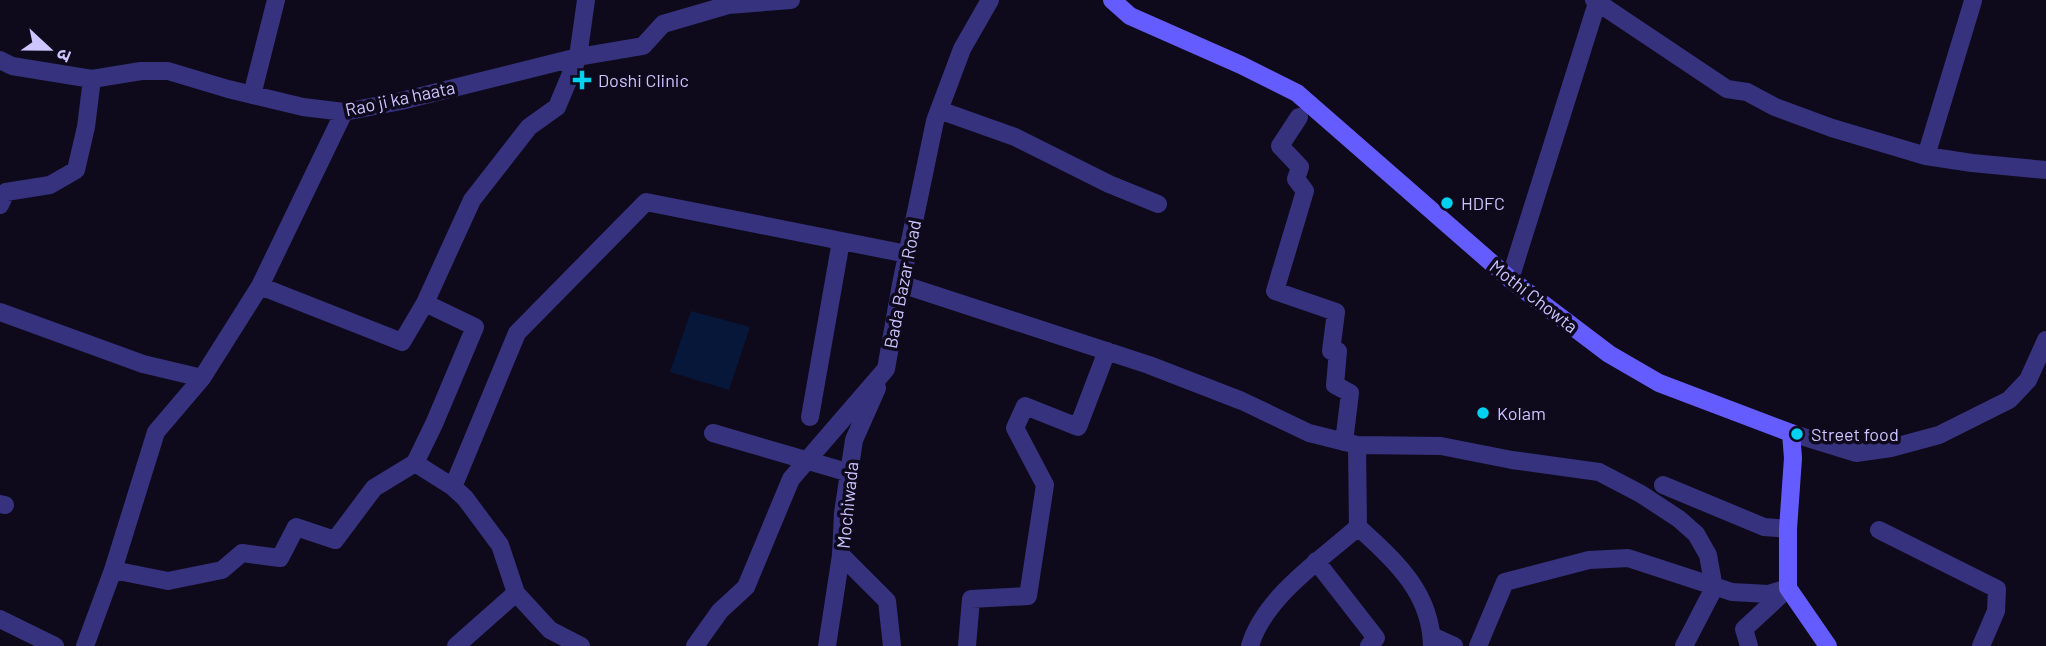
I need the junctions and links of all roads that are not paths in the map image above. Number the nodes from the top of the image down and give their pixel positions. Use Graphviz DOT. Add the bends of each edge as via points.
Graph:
graph roads {
  1 [pos="276,0"];
  2 [pos="586,0"];
  3 [pos="791,0"];
  4 [pos="987,0"];
  5 [pos="1112,0"];
  6 [pos="1973,1"];
  7 [pos="1596,2"];
  8 [pos="578,57"];
  9 [pos="0,60"];
  10 [pos="92,79"];
  11 [pos="252,95"];
  12 [pos="939,110"];
  13 [pos="344,112"];
  14 [pos="1299,117"];
  15 [pos="1926,156"];
  16 [pos="2046,170"];
  17 [pos="1158,204"];
  18 [pos="0,205"];
  19 [pos="841,241"];
  20 [pos="907,254"];
  21 [pos="1510,279"];
  22 [pos="901,284"];
  23 [pos="260,286"];
  24 [pos="425,303"];
  25 [pos="0,312"];
  26 [pos="2046,340"];
  27 [pos="1107,351"];
  28 [pos="886,369"];
  29 [pos="202,378"];
  30 [pos="810,417"];
  31 [pos="713,433"];
  32 [pos="1791,433"];
  33 [pos="1350,444"];
  34 [pos="806,462"];
  35 [pos="415,463"];
  36 [pos="849,473"];
  37 [pos="1663,485"];
  38 [pos="453,486"];
  39 [pos="1358,527"];
  40 [pos="1788,529"];
  41 [pos="1880,530"];
  42 [pos="841,555"];
  43 [pos="1316,561"];
  44 [pos="113,570"];
  45 [pos="1714,588"];
  46 [pos="1788,588"];
  47 [pos="516,593"];
  48 [pos="0,619"];
  49 [pos="1432,641"];
  50 [pos="55,646"];
  51 [pos="85,646"];
  52 [pos="456,646"];
  53 [pos="581,646"];
  54 [pos="695,646"];
  55 [pos="827,646"];
  56 [pos="892,646"];
  57 [pos="967,646"];
  58 [pos="1250,646"];
  59 [pos="1369,646"];
  60 [pos="1454,646"];
  61 [pos="1478,646"];
  62 [pos="1684,646"];
  63 [pos="1749,646"];
  64 [pos="1828,646"];
  65 [pos="1981,646"];
  1 -- 11 [label="street"];
  2 -- 8 [label="street"];
  3 -- 8 [label="street, Rao ji ka haata" via="728,5 663,24 643,46"];
  4 -- 12 [label="street, Bada Bazar Road"];
  5 -- 21 [label="main road, Mothi Chowta" via="1130,16 1297,93"];
  6 -- 15 [label="street"];
  7 -- 15 [label="street" via="1727,89 1747,92 1832,128"];
  7 -- 21 [label="street"];
  8 -- 13 [label="street, Rao ji ka haata"];
  8 -- 24 [label="street" via="557,107 528,127 472,200"];
  9 -- 10 [label="street, Rao ji ka haata"];
  10 -- 11 [label="street, Rao ji ka haata" via="168,71"];
  10 -- 18 [label="street" via="76,170 50,186 6,192"];
  11 -- 13 [label="street, Rao ji ka haata"];
  12 -- 17 [label="street" via="1015,137"];
  12 -- 20 [label="street, Bada Bazar Road"];
  13 -- 23 [label="street"];
  14 -- 33 [label="street" via="1280,146 1300,167 1296,180 1305,191 1275,290 1336,313 1331,351 1338,351 1335,385 1350,393"];
  15 -- 16 [label="street"];
  19 -- 20 [label="street"];
  19 -- 30 [label="street"];
  19 -- 38 [label="street" via="646,202 517,333"];
  20 -- 22 [label="street, Bada Bazar Road"];
  21 -- 32 [label="main road, Mothi Chowta" via="1609,354 1660,383"];
  22 -- 27 [label="street"];
  22 -- 28 [label="street, Bada Bazar Road"];
  23 -- 24 [label="street" via="402,342"];
  23 -- 29 [label="street"];
  24 -- 35 [label="street" via="475,327"];
  25 -- 29 [label="street" via="143,364"];
  26 -- 32 [label="street" via="2028,380 2009,400 1939,435 1856,453"];
  27 -- 33 [label="street" via="1242,401 1309,433"];
  27 -- 57 [label="street" via="1078,427 1026,406 1015,428 1045,485 1028,596 971,599"];
  28 -- 34 [label="street, Bada Bazar Road"];
  28 -- 36 [label="street, Mochiwada" via="854,440"];
  29 -- 44 [label="street" via="156,432"];
  31 -- 34 [label="street"];
  32 -- 40 [label="main road"];
  33 -- 39 [label="street"];
  33 -- 45 [label="street" via="1441,446 1599,472 1641,494 1696,534 1708,555"];
  34 -- 36 [label="street"];
  34 -- 54 [label="street, Bada Bazar Road" via="791,479 746,587 720,611"];
  35 -- 38 [label="street"];
  35 -- 44 [label="street" via="374,488 335,540 296,527 280,558 242,553 222,570 168,581"];
  36 -- 42 [label="street, Mochiwada"];
  37 -- 40 [label="street" via="1764,527"];
  38 -- 47 [label="street" via="500,545"];
  39 -- 43 [label="street"];
  39 -- 49 [label="street" via="1396,563 1425,603"];
  40 -- 46 [label="main road"];
  41 -- 65 [label="street" via="1997,589 1996,611"];
  42 -- 55 [label="street, Mochiwada"];
  42 -- 56 [label="street" via="887,601"];
  43 -- 58 [label="street" via="1280,597"];
  43 -- 59 [label="street" via="1376,638"];
  44 -- 51 [label="street"];
  45 -- 46 [label="street" via="1768,594"];
  45 -- 61 [label="street" via="1628,558 1589,560 1505,582"];
  45 -- 62 [label="street"];
  46 -- 63 [label="street" via="1744,629"];
  46 -- 64 [label="main road"];
  47 -- 52 [label="street"];
  47 -- 53 [label="street" via="550,630"];
  48 -- 50 [label="street"];
  49 -- 60 [label="street"];
}
